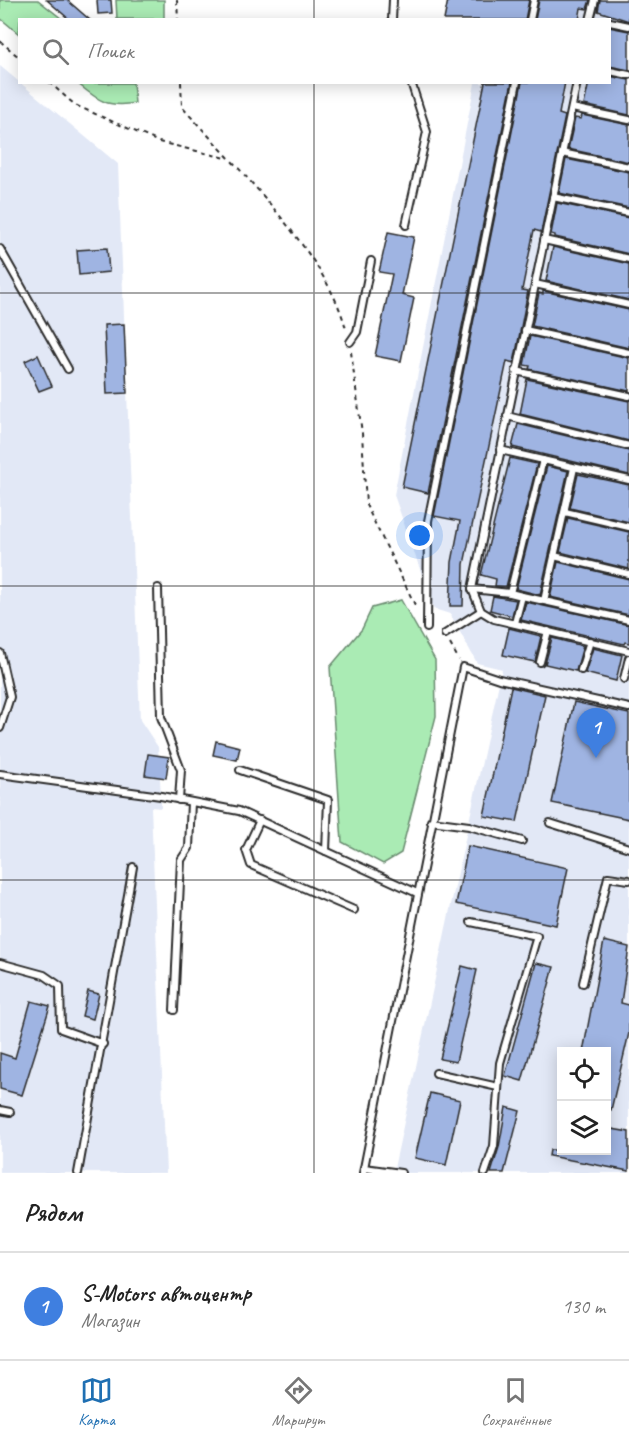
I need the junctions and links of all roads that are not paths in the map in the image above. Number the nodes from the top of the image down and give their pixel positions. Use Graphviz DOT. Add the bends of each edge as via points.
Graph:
graph roads {
  1 [pos="393,0"];
  2 [pos="534,0"];
  3 [pos="594,0"];
  4 [pos="392,18"];
  5 [pos="530,18"];
  6 [pos="591,18"];
  7 [pos="611,22"];
  8 [pos="629,26"];
  9 [pos="611,71"];
  10 [pos="629,75"];
  11 [pos="412,84"];
  12 [pos="517,84"];
  13 [pos="577,84"];
  14 [pos="572,108"];
  15 [pos="629,120"];
  16 [pos="562,153"];
  17 [pos="629,167"];
  18 [pos="553,197"];
  19 [pos="629,213"];
  20 [pos="406,225"];
  21 [pos="544,240"];
  22 [pos="0,249"];
  23 [pos="629,259"];
  24 [pos="371,261"];
  25 [pos="535,284"];
  26 [pos="629,305"];
  27 [pos="525,330"];
  28 [pos="350,342"];
  29 [pos="629,353"];
  30 [pos="68,369"];
  31 [pos="516,371"];
  32 [pos="629,396"];
  33 [pos="507,416"];
  34 [pos="629,446"];
  35 [pos="500,450"];
  36 [pos="543,460"];
  37 [pos="574,468"];
  38 [pos="629,480"];
  39 [pos="564,512"];
  40 [pos="629,527"];
  41 [pos="554,556"];
  42 [pos="629,574"];
  43 [pos="158,588"];
  44 [pos="472,589"];
  45 [pos="510,593"];
  46 [pos="522,596"];
  47 [pos="544,601"];
  48 [pos="481,611"];
  49 [pos="629,620"];
  50 [pos="515,623"];
  51 [pos="426,628"];
  52 [pos="548,631"];
  53 [pos="445,634"];
  54 [pos="590,641"];
  55 [pos="629,651"];
  56 [pos="0,653"];
  57 [pos="629,658"];
  58 [pos="540,662"];
  59 [pos="581,670"];
  60 [pos="624,679"];
  61 [pos="629,708"];
  62 [pos="0,728"];
  63 [pos="240,770"];
  64 [pos="0,774"];
  65 [pos="179,800"];
  66 [pos="191,802"];
  67 [pos="260,820"];
  68 [pos="431,821"];
  69 [pos="550,823"];
  70 [pos="522,841"];
  71 [pos="629,848"];
  72 [pos="326,851"];
  73 [pos="133,867"];
  74 [pos="629,880"];
  75 [pos="417,893"];
  76 [pos="354,910"];
  77 [pos="471,922"];
  78 [pos="0,963"];
  79 [pos="583,983"];
  80 [pos="174,1010"];
  81 [pos="103,1044"];
  82 [pos="436,1073"];
  83 [pos="498,1087"];
  84 [pos="0,1110"];
  85 [pos="10,1112"];
  86 [pos="364,1170"];
  87 [pos="78,1173"];
  88 [pos="401,1173"];
  89 [pos="485,1173"];
  1 -- 4 [label="lane"];
  2 -- 5 [label="lane"];
  3 -- 6 [label="lane"];
  7 -- 8 [label="lane"];
  9 -- 10 [label="lane"];
  11 -- 20 [label="lane" via="427,132"];
  12 -- 51 [label="lane" via="428,522"];
  13 -- 14 [label="lane"];
  14 -- 15 [label="lane"];
  14 -- 16 [label="lane"];
  16 -- 17 [label="lane"];
  16 -- 18 [label="lane"];
  18 -- 19 [label="lane"];
  18 -- 21 [label="lane"];
  21 -- 23 [label="lane"];
  21 -- 25 [label="lane"];
  22 -- 30 [label="lane"];
  24 -- 28 [label="lane" via="357,332"];
  25 -- 26 [label="lane"];
  25 -- 27 [label="lane"];
  27 -- 29 [label="lane"];
  27 -- 31 [label="lane"];
  31 -- 32 [label="lane"];
  31 -- 33 [label="lane"];
  33 -- 34 [label="lane"];
  33 -- 35 [label="lane"];
  35 -- 36 [label="lane"];
  35 -- 44 [label="lane"];
  36 -- 37 [label="lane"];
  36 -- 45 [label="lane"];
  37 -- 38 [label="lane"];
  37 -- 39 [label="lane"];
  39 -- 40 [label="lane"];
  39 -- 41 [label="lane"];
  41 -- 42 [label="lane"];
  41 -- 47 [label="lane"];
  43 -- 65 [label="lane" via="161,717 181,770"];
  44 -- 45 [label="lane"];
  44 -- 48 [label="lane"];
  45 -- 46 [label="lane"];
  46 -- 47 [label="lane"];
  46 -- 50 [label="lane"];
  47 -- 49 [label="lane"];
  48 -- 50 [label="lane" via="494,619"];
  48 -- 53 [label="lane"];
  50 -- 52 [label="lane"];
  52 -- 54 [label="lane"];
  52 -- 58 [label="lane"];
  54 -- 55 [label="lane"];
  54 -- 59 [label="lane"];
  56 -- 62 [label="lane" via="10,698"];
  57 -- 60 [label="lane"];
  61 -- 68 [label="lane" via="499,679 463,667"];
  63 -- 72 [label="lane" via="328,800"];
  64 -- 65 [label="lane"];
  65 -- 66 [label="lane"];
  66 -- 67 [label="lane" via="239,811"];
  66 -- 80 [label="lane" via="189,848 181,860"];
  67 -- 72 [label="lane"];
  67 -- 76 [label="lane" via="246,850 251,865"];
  68 -- 70 [label="lane" via="469,826"];
  68 -- 75 [label="lane"];
  69 -- 71 [label="lane"];
  72 -- 75 [label="lane"];
  73 -- 81 [label="lane"];
  74 -- 79 [label="lane" via="608,877"];
  75 -- 86 [label="lane"];
  77 -- 83 [label="lane" via="537,936 500,1063"];
  78 -- 81 [label="lane" via="44,975 60,986 60,1029"];
  81 -- 87 [label="lane"];
  82 -- 83 [label="lane"];
  83 -- 89 [label="lane" via="494,1146"];
  84 -- 85 [label="lane"];
  86 -- 88 [label="lane"];
}
